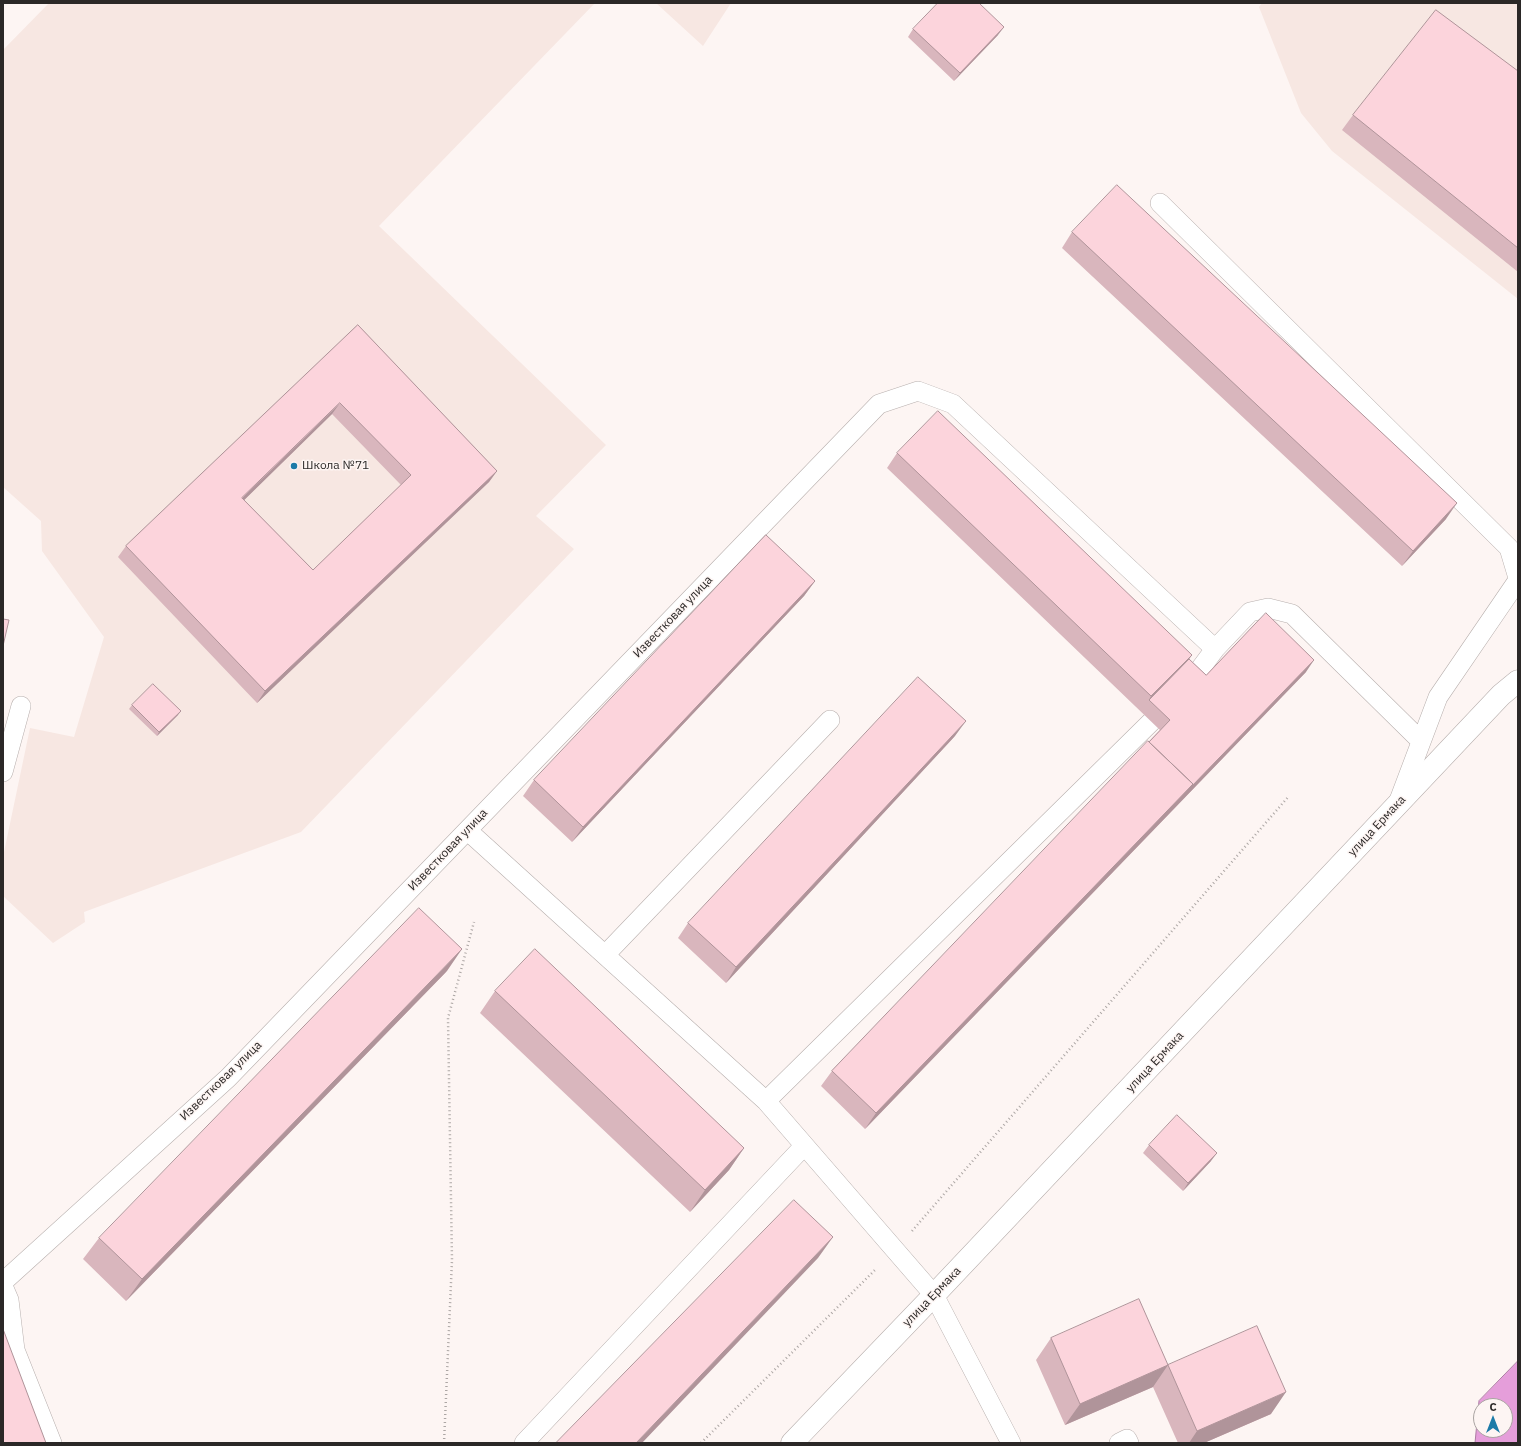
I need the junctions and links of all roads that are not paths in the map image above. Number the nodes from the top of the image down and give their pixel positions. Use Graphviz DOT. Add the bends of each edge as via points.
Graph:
graph roads {
  1 [pos="1160,203"];
  2 [pos="1518,579"];
  3 [pos="1215,649"];
  4 [pos="1191,681"];
  5 [pos="1518,681"];
  6 [pos="21,706"];
  7 [pos="830,720"];
  8 [pos="1151,722"];
  9 [pos="1421,741"];
  10 [pos="3,772"];
  11 [pos="1396,806"];
  12 [pos="468,831"];
  13 [pos="605,955"];
  14 [pos="766,1101"];
  15 [pos="804,1146"];
  16 [pos="3,1282"];
  17 [pos="3,1286"];
  18 [pos="934,1295"];
  19 [pos="52,1443"];
  20 [pos="524,1443"];
  21 [pos="792,1443"];
  22 [pos="1011,1443"];
  23 [pos="1120,1443"];
  24 [pos="1129,1443"];
  1 -- 2 [label="lane" via="1509,548"];
  2 -- 9 [label="lane" via="1438,697"];
  3 -- 4 [label="lane"];
  3 -- 9 [label="lane" via="1250,612 1268,608 1292,614"];
  3 -- 12 [label="lane, Известковая улица" via="953,404 918,391 879,404"];
  5 -- 11 [label="street, улица Ермака" via="1501,695"];
  6 -- 10 [label="lane"];
  7 -- 13 [label="lane"];
  8 -- 14 [label="lane"];
  9 -- 11 [label="lane"];
  11 -- 18 [label="street, улица Ермака"];
  12 -- 13 [label="lane"];
  12 -- 16 [label="lane, Известковая улица" via="228,1078"];
  13 -- 14 [label="lane"];
  14 -- 15 [label="lane"];
  15 -- 18 [label="lane"];
  15 -- 20 [label="lane"];
  17 -- 19 [label="lane" via="9,1300 15,1350"];
  18 -- 21 [label="street, улица Ермака"];
  18 -- 22 [label="lane"];
  23 -- 24 [label="lane" via="1128,1439"];
}
